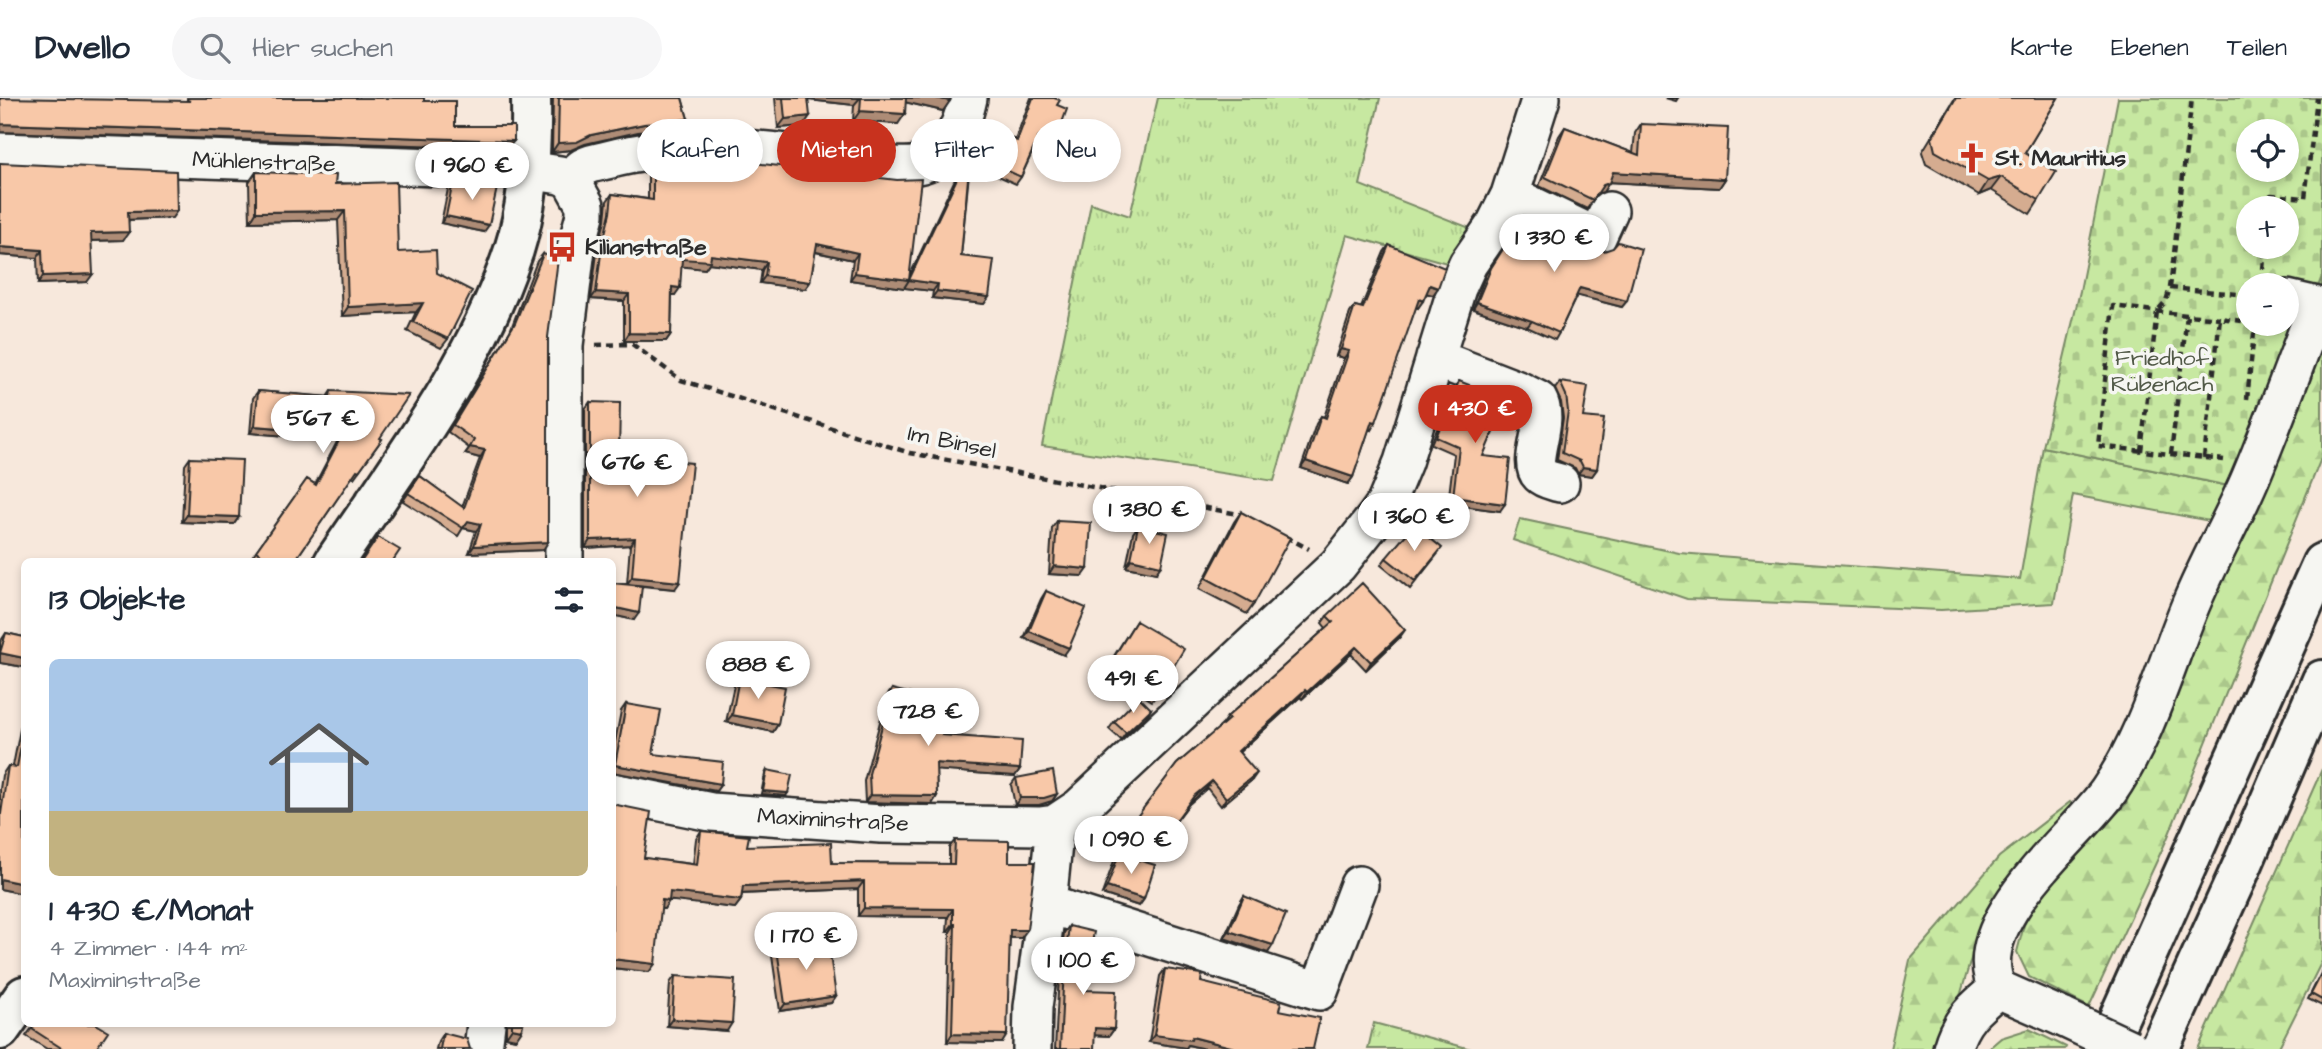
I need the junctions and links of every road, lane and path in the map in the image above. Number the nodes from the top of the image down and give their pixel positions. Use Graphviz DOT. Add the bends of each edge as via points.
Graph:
graph roads {
  1 [pos="531,98"];
  2 [pos="968,98"];
  3 [pos="1541,98"];
  4 [pos="2192,98"];
  5 [pos="2317,98"];
  6 [pos="0,152"];
  7 [pos="528,170"];
  8 [pos="571,180"];
  9 [pos="1510,195"];
  10 [pos="2299,197"];
  11 [pos="1608,211"];
  12 [pos="2170,288"];
  13 [pos="2236,294"];
  14 [pos="2299,302"];
  15 [pos="2157,311"];
  16 [pos="2187,315"];
  17 [pos="2220,318"];
  18 [pos="2236,320"];
  19 [pos="2254,336"];
  20 [pos="564,345"];
  21 [pos="1434,358"];
  22 [pos="2246,407"];
  23 [pos="2141,451"];
  24 [pos="2171,454"];
  25 [pos="2204,458"];
  26 [pos="2228,461"];
  27 [pos="1560,483"];
  28 [pos="1251,519"];
  29 [pos="1276,532"];
  30 [pos="337,558"];
  31 [pos="564,558"];
  32 [pos="2322,563"];
  33 [pos="1338,565"];
  34 [pos="2322,680"];
  35 [pos="616,793"];
  36 [pos="1055,824"];
  37 [pos="1359,885"];
  38 [pos="1048,904"];
  39 [pos="1998,989"];
  40 [pos="21,1000"];
  41 [pos="486,1027"];
  42 [pos="0,1030"];
  43 [pos="483,1049"];
  44 [pos="1032,1049"];
  45 [pos="1952,1049"];
  46 [pos="2105,1049"];
  47 [pos="2130,1049"];
  48 [pos="2159,1049"];
  1 -- 7 [label="main road"];
  2 -- 8 [label="street" via="964,120 953,140 937,156 918,165 749,149 678,150 624,155 582,167"];
  3 -- 9 [label="street"];
  4 -- 12 [label="path"];
  5 -- 10 [label="path" via="2305,198"];
  6 -- 7 [label="street, Mühlenstraße"];
  7 -- 8 [label="street"];
  7 -- 30 [label="main road" via="514,248 480,333"];
  8 -- 20 [label="street" via="585,205 585,215 570,285"];
  9 -- 11 [label="street" via="1597,237"];
  9 -- 21 [label="street" via="1468,264"];
  12 -- 13 [label="path"];
  12 -- 15 [label="path"];
  14 -- 39 [label="street" via="2317,306 2266,440 2192,603 2141,731 2106,794 2040,867 2011,907 1999,929 1990,968"];
  15 -- 16 [label="path"];
  15 -- 23 [label="path"];
  15 -- 23 [label="path" via="2113,306 2098,446"];
  16 -- 17 [label="path"];
  16 -- 24 [label="path"];
  17 -- 18 [label="path"];
  17 -- 25 [label="path"];
  19 -- 22 [label="path"];
  20 -- 28 [label="path, Im Binsel" via="632,344 681,380 911,453 1239,512"];
  20 -- 31 [label="street"];
  21 -- 27 [label="street" via="1538,400 1544,416 1537,471 1542,478"];
  21 -- 33 [label="street" via="1386,503"];
  23 -- 24 [label="path"];
  24 -- 25 [label="path"];
  25 -- 26 [label="path"];
  29 -- 33 [label="path"];
  32 -- 46 [label="main road"];
  33 -- 36 [label="street" via="1079,808"];
  34 -- 48 [label="main road"];
  35 -- 36 [label="street, Maximinstraße" via="710,812 868,824"];
  36 -- 38 [label="street"];
  37 -- 38 [label="street" via="1319,991"];
  38 -- 44 [label="street" via="1033,1007"];
  39 -- 45 [label="street" via="1974,1007 1957,1031"];
  39 -- 47 [label="street, bridge"];
  40 -- 42 [label="main road"];
  41 -- 43 [label="street"];
}
